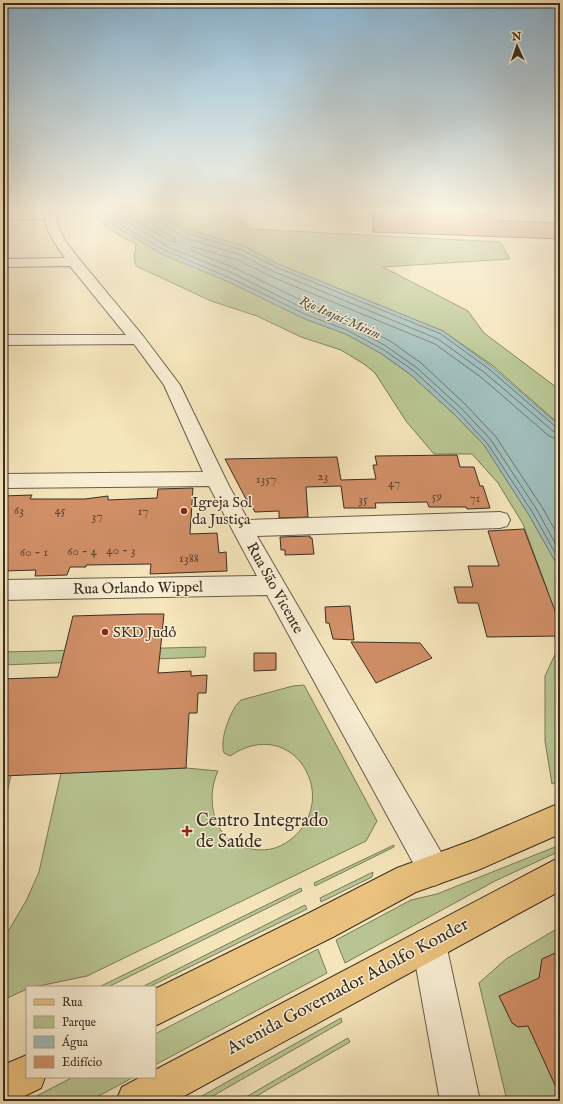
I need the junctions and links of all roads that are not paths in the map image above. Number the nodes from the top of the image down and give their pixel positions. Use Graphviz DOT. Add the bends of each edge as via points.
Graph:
graph roads {
  1 [pos="74,262"];
  2 [pos="3,263"];
  3 [pos="138,339"];
  4 [pos="3,340"];
  5 [pos="216,479"];
  6 [pos="3,481"];
  7 [pos="500,520"];
  8 [pos="242,528"];
  9 [pos="273,585"];
  10 [pos="3,590"];
  11 [pos="560,818"];
  12 [pos="434,870"];
  13 [pos="560,873"];
  14 [pos="429,944"];
  15 [pos="156,1008"];
  16 [pos="26,1074"];
  17 [pos="3,1086"];
  18 [pos="136,1101"];
  19 [pos="460,1101"];
  1 -- 2 [label="street"];
  1 -- 3 [label="street, Rua São Vicente"];
  3 -- 4 [label="street"];
  3 -- 5 [label="street, Rua São Vicente" via="172,385"];
  5 -- 6 [label="street"];
  5 -- 8 [label="street, Rua São Vicente"];
  7 -- 8 [label="street"];
  8 -- 9 [label="street, Rua São Vicente"];
  9 -- 10 [label="street, Rua Orlando Wippel"];
  9 -- 12 [label="street, Rua São Vicente"];
  11 -- 12 [label="main road"];
  12 -- 15 [label="main road" via="408,879"];
  13 -- 14 [label="main road, Avenida Governador Adolfo Konder"];
  14 -- 18 [label="main road, Avenida Governador Adolfo Konder"];
  14 -- 19 [label="street"];
  16 -- 17 [label="main road"];
}
